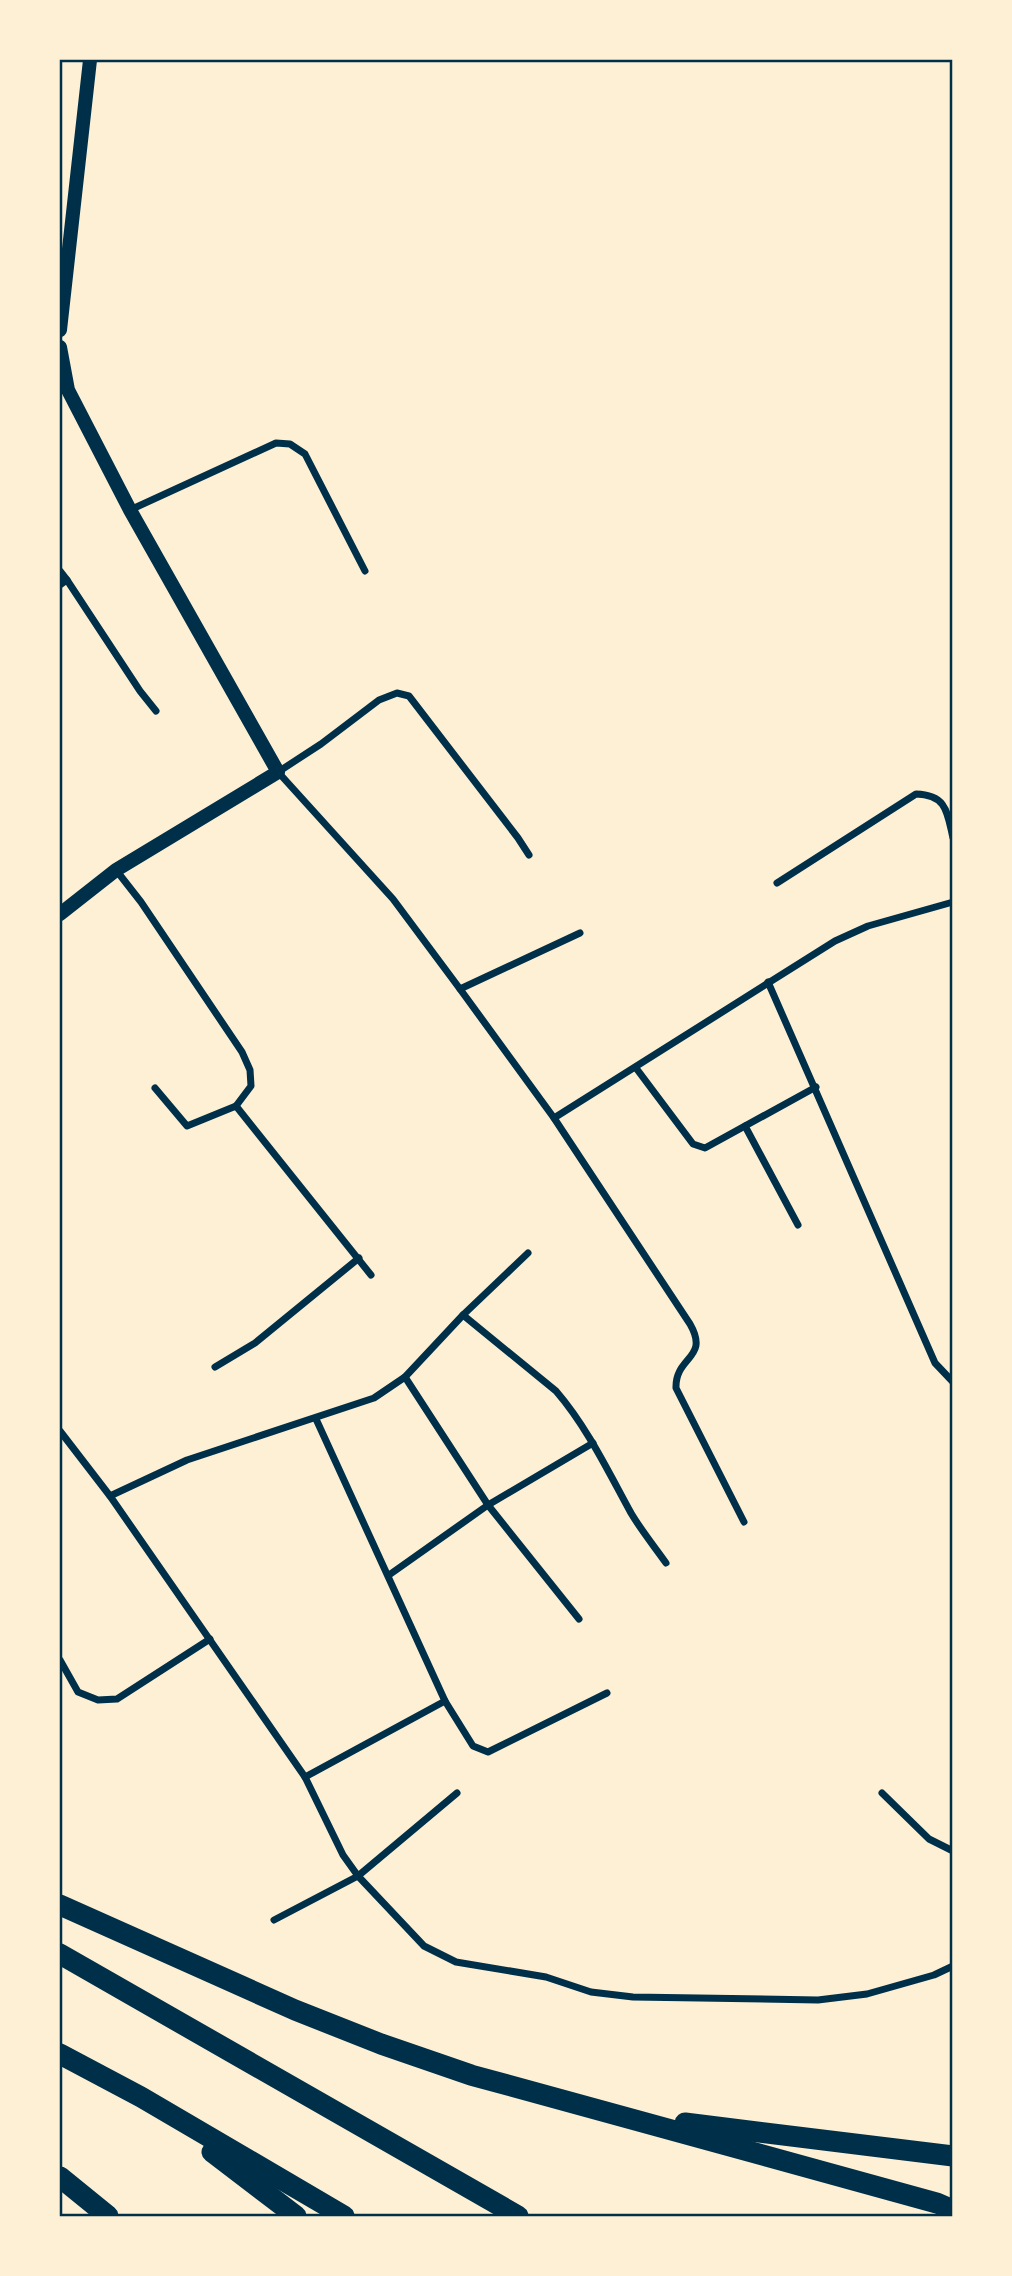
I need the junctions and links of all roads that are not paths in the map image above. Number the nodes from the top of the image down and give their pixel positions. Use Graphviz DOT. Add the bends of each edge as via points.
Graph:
graph roads {
  1 [pos="90,60"];
  2 [pos="63,275"];
  3 [pos="60,330"];
  4 [pos="60,347"];
  5 [pos="131,510"];
  6 [pos="60,571"];
  7 [pos="365,571"];
  8 [pos="67,580"];
  9 [pos="60,585"];
  10 [pos="156,711"];
  11 [pos="278,772"];
  12 [pos="953,838"];
  13 [pos="529,855"];
  14 [pos="116,870"];
  15 [pos="777,883"];
  16 [pos="953,902"];
  17 [pos="60,914"];
  18 [pos="580,933"];
  19 [pos="768,982"];
  20 [pos="460,989"];
  21 [pos="636,1068"];
  22 [pos="816,1087"];
  23 [pos="155,1088"];
  24 [pos="236,1106"];
  25 [pos="554,1118"];
  26 [pos="745,1126"];
  27 [pos="798,1225"];
  28 [pos="528,1253"];
  29 [pos="359,1258"];
  30 [pos="371,1275"];
  31 [pos="463,1315"];
  32 [pos="215,1367"];
  33 [pos="404,1377"];
  34 [pos="953,1382"];
  35 [pos="316,1419"];
  36 [pos="60,1431"];
  37 [pos="593,1443"];
  38 [pos="110,1496"];
  39 [pos="488,1505"];
  40 [pos="744,1522"];
  41 [pos="666,1563"];
  42 [pos="389,1574"];
  43 [pos="579,1619"];
  44 [pos="210,1639"];
  45 [pos="60,1660"];
  46 [pos="607,1693"];
  47 [pos="445,1702"];
  48 [pos="305,1777"];
  49 [pos="457,1793"];
  50 [pos="882,1793"];
  51 [pos="953,1851"];
  52 [pos="358,1876"];
  53 [pos="60,1905"];
  54 [pos="274,1920"];
  55 [pos="60,1954"];
  56 [pos="953,1966"];
  57 [pos="60,2054"];
  58 [pos="141,2097"];
  59 [pos="610,2113"];
  60 [pos="953,2156"];
  61 [pos="60,2177"];
  62 [pos="953,2210"];
  63 [pos="108,2217"];
  64 [pos="296,2217"];
  65 [pos="344,2217"];
  66 [pos="518,2217"];
  1 -- 2 [label="main road"];
  2 -- 3 [label="main road"];
  4 -- 5 [label="main road" via="68,390"];
  5 -- 7 [label="street" via="276,443 290,444 305,454"];
  5 -- 11 [label="main road"];
  6 -- 8 [label="street"];
  8 -- 9 [label="street"];
  8 -- 10 [label="street"];
  11 -- 13 [label="street" via="379,700 397,693 409,696"];
  11 -- 14 [label="main road"];
  11 -- 20 [label="street" via="393,899"];
  12 -- 15 [label="street" via="947,810 940,801 930,794 916,794"];
  14 -- 17 [label="main road"];
  14 -- 24 [label="street" via="242,1052 251,1087"];
  16 -- 19 [label="street" via="868,926"];
  18 -- 20 [label="street"];
  19 -- 21 [label="street"];
  19 -- 22 [label="street"];
  20 -- 25 [label="street"];
  21 -- 25 [label="street"];
  21 -- 26 [label="street" via="692,1144 705,1148"];
  22 -- 26 [label="street"];
  22 -- 34 [label="street" via="935,1363"];
  23 -- 24 [label="street" via="187,1125"];
  24 -- 29 [label="street"];
  25 -- 40 [label="street" via="697,1336 697,1347 679,1370 676,1388"];
  26 -- 27 [label="street"];
  28 -- 31 [label="street"];
  29 -- 30 [label="street"];
  29 -- 32 [label="street" via="255,1343"];
  31 -- 33 [label="street"];
  31 -- 37 [label="street" via="556,1391"];
  33 -- 35 [label="street" via="374,1398"];
  33 -- 39 [label="street"];
  35 -- 38 [label="street" via="187,1460"];
  35 -- 42 [label="street"];
  36 -- 38 [label="street"];
  37 -- 39 [label="street"];
  37 -- 41 [label="street" via="633,1516"];
  38 -- 44 [label="street"];
  39 -- 42 [label="street"];
  39 -- 43 [label="street"];
  42 -- 47 [label="street"];
  44 -- 45 [label="street" via="117,1699 98,1700 78,1692"];
  44 -- 48 [label="street"];
  46 -- 47 [label="street" via="488,1752 473,1746"];
  47 -- 48 [label="street"];
  48 -- 52 [label="street"];
  49 -- 52 [label="street"];
  50 -- 51 [label="street" via="929,1839"];
  52 -- 54 [label="street"];
  52 -- 56 [label="street" via="434,1952 456,1962 546,1977 591,1992 818,2000 867,1994"];
  53 -- 59 [label="highway" via="381,2044 471,2075"];
  55 -- 66 [label="highway"];
  57 -- 58 [label="highway"];
  58 -- 64 [label="highway"];
  58 -- 65 [label="highway"];
  59 -- 60 [label="highway"];
  59 -- 62 [label="highway"];
  61 -- 63 [label="highway"];
}
